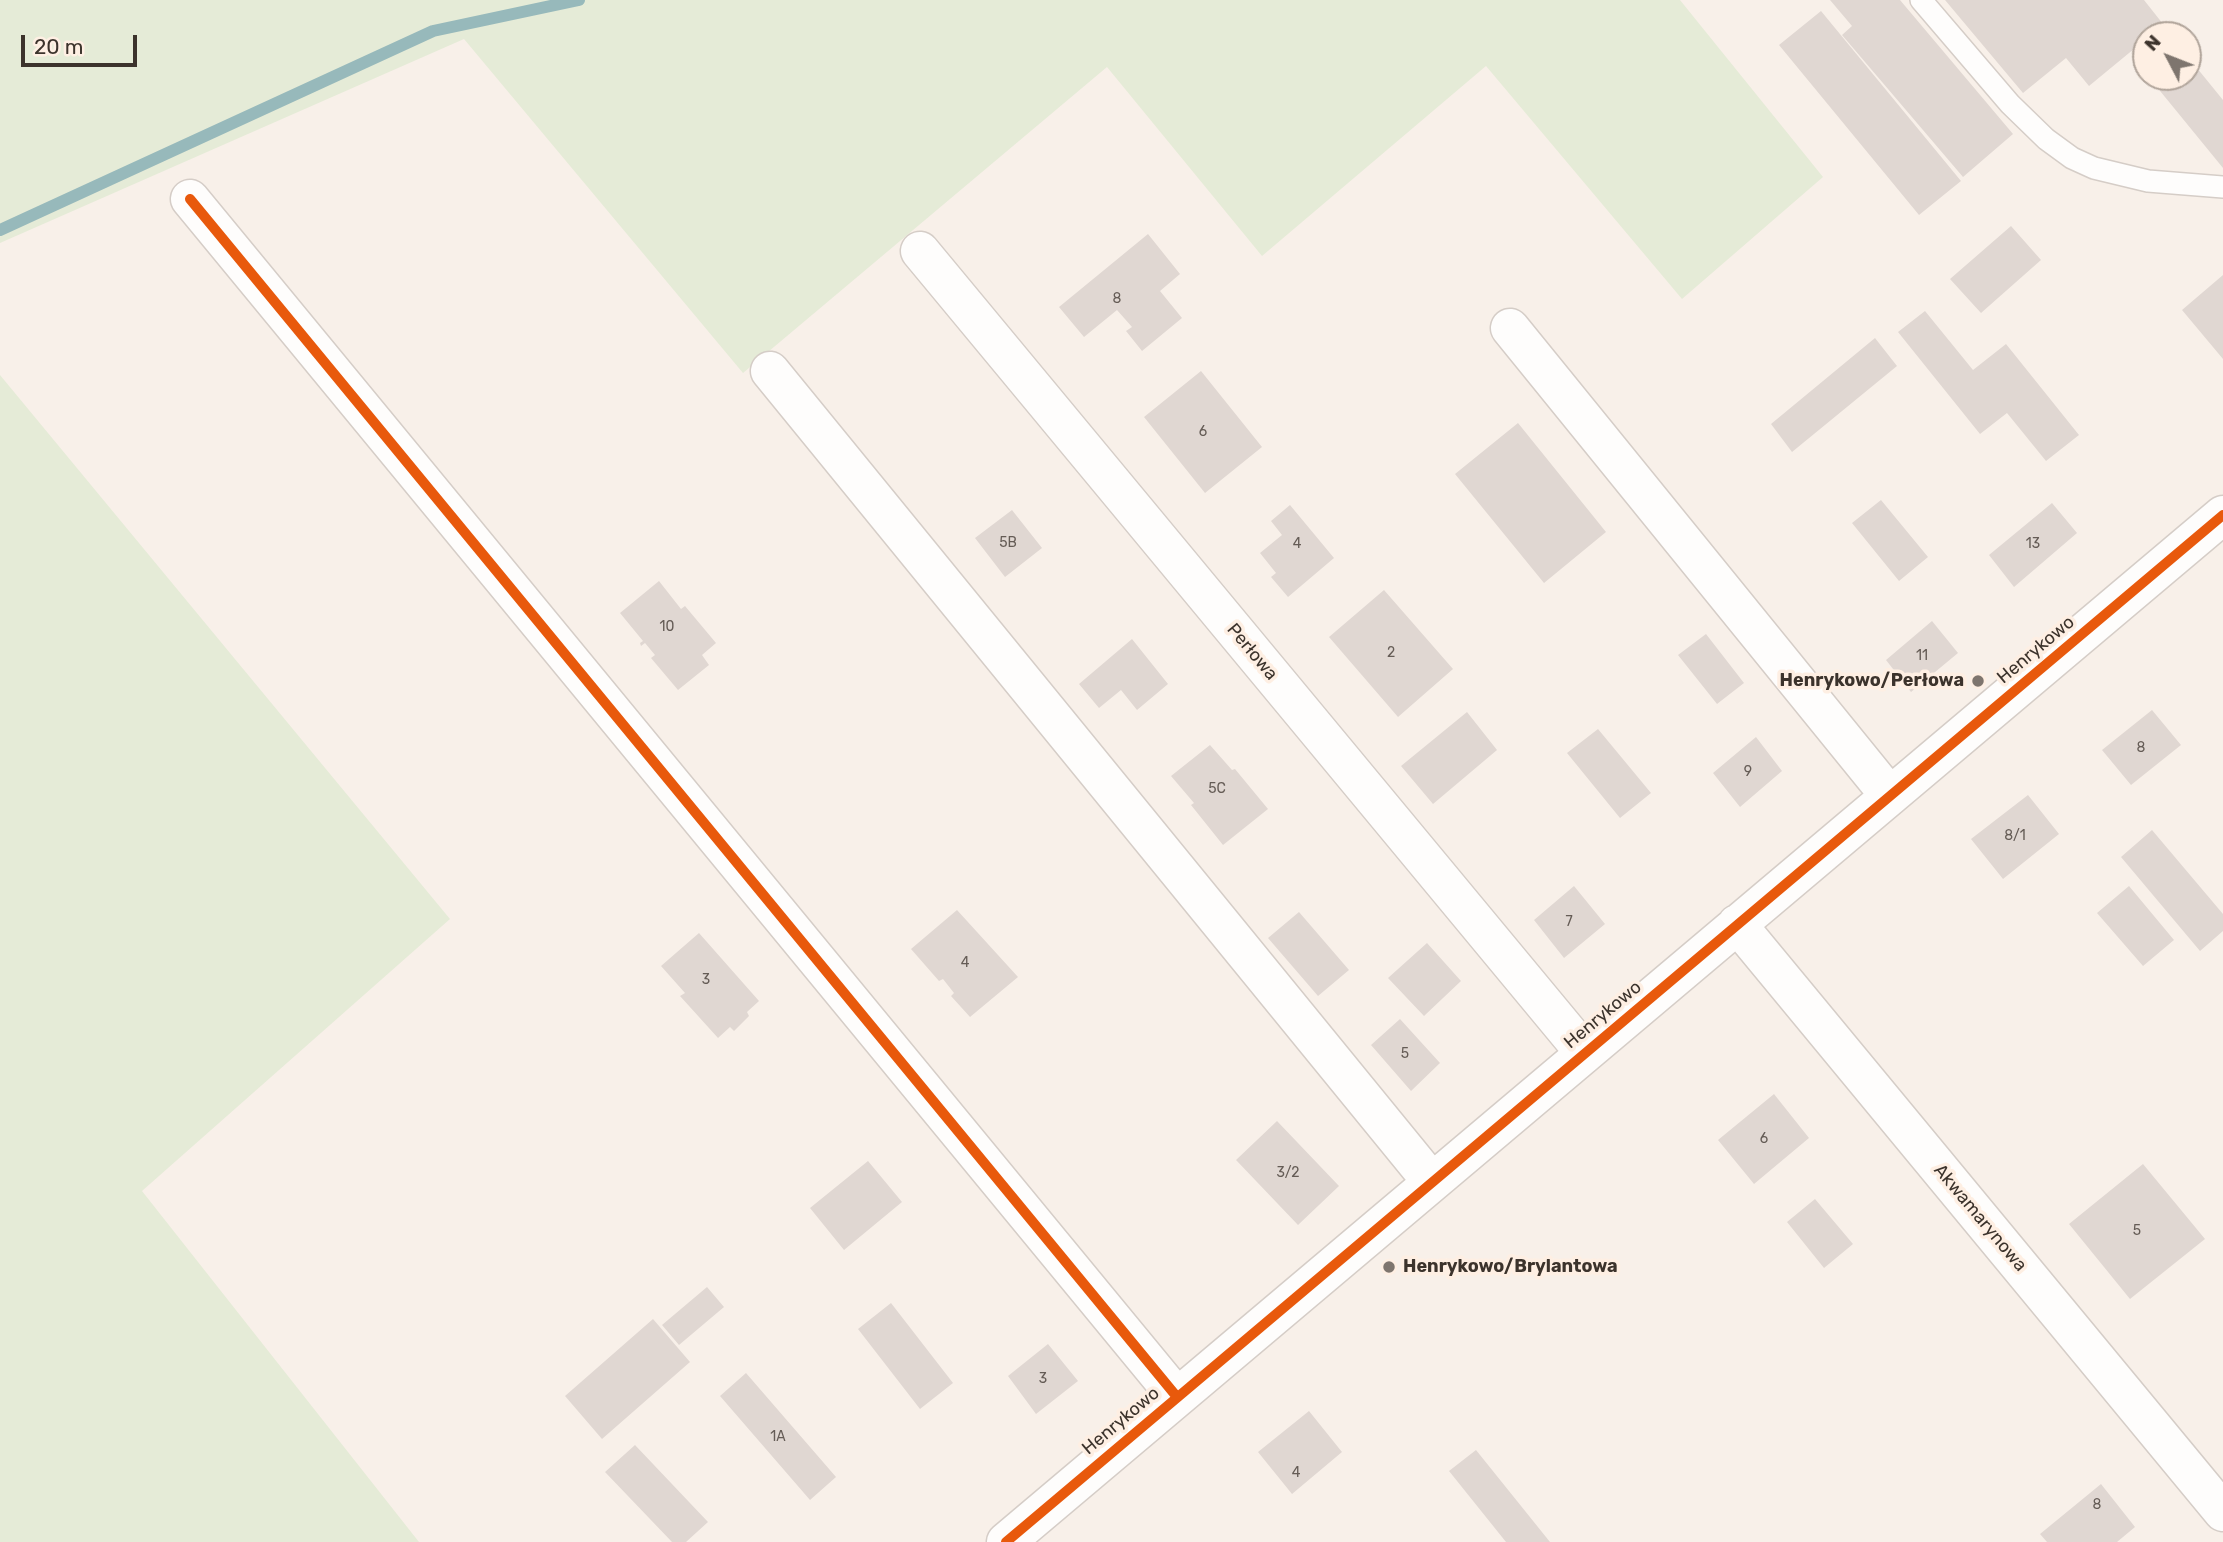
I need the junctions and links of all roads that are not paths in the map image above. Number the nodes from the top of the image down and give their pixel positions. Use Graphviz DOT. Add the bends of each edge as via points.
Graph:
graph roads {
  1 [pos="1921,0"];
  2 [pos="2223,187"];
  3 [pos="190,199"];
  4 [pos="920,251"];
  5 [pos="1510,328"];
  6 [pos="770,371"];
  7 [pos="2223,515"];
  8 [pos="1890,796"];
  9 [pos="1737,924"];
  10 [pos="1585,1053"];
  11 [pos="1432,1182"];
  12 [pos="1177,1397"];
  13 [pos="2223,1512"];
  14 [pos="1006,1542"];
  1 -- 2 [label="lane" via="2010,104 2072,158 2148,181"];
  3 -- 12 [label="street"];
  4 -- 10 [label="street, Perłowa"];
  5 -- 8 [label="street"];
  6 -- 11 [label="street"];
  7 -- 8 [label="street, Henrykowo"];
  8 -- 9 [label="street, Henrykowo"];
  9 -- 10 [label="street, Henrykowo"];
  9 -- 13 [label="street, Akwamarynowa"];
  10 -- 11 [label="street, Henrykowo"];
  11 -- 12 [label="street, Henrykowo"];
  12 -- 14 [label="street, Henrykowo"];
}
